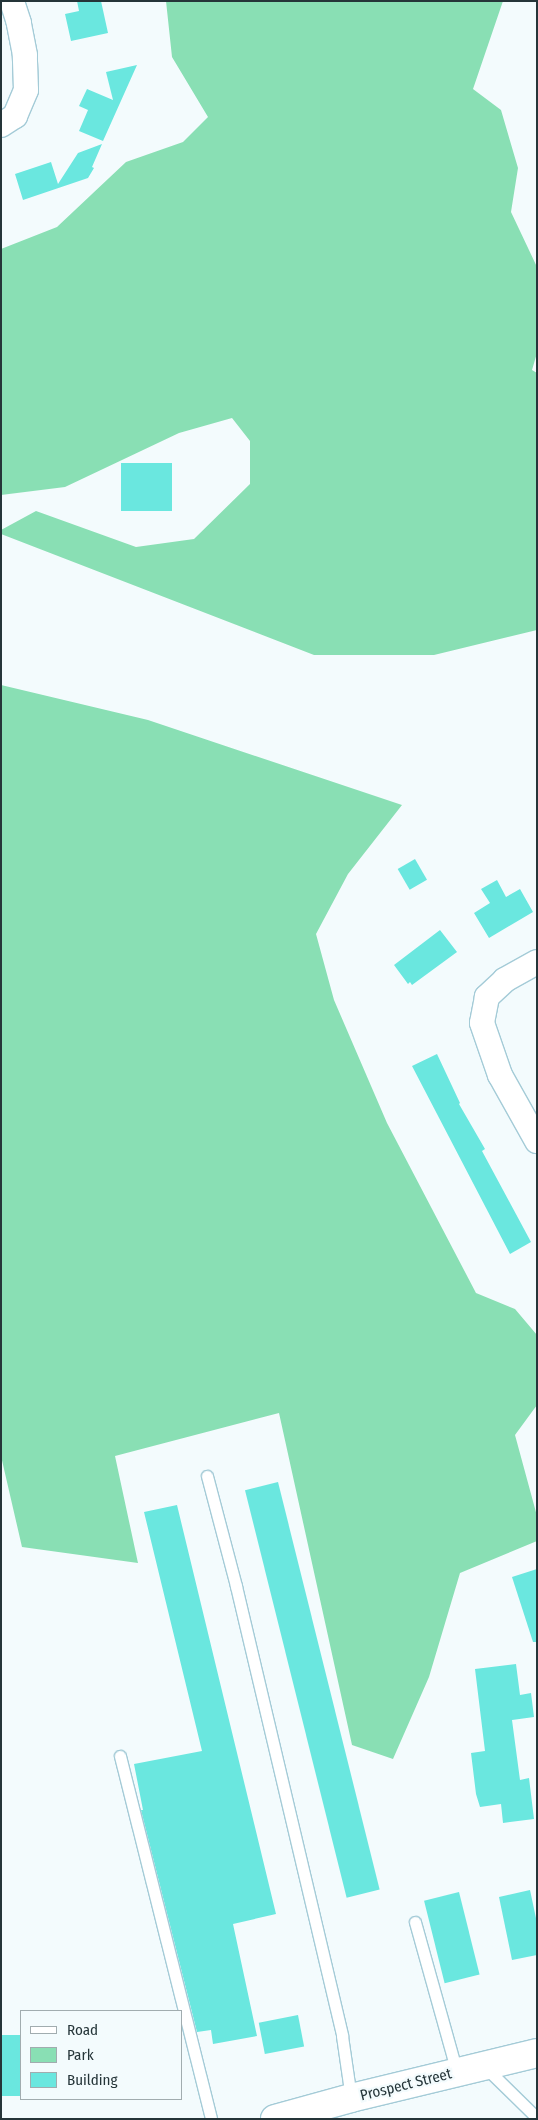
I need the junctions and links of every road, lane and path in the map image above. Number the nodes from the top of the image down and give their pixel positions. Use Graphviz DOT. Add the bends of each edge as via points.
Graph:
graph roads {
  1 [pos="12,1"];
  2 [pos="1,126"];
  3 [pos="537,962"];
  4 [pos="537,1141"];
  5 [pos="207,1476"];
  6 [pos="120,1756"];
  7 [pos="414,1922"];
  8 [pos="537,2053"];
  9 [pos="484,2066"];
  10 [pos="458,2072"];
  11 [pos="351,2098"];
  12 [pos="537,2118"];
  13 [pos="211,2119"];
  14 [pos="275,2119"];
  1 -- 2 [label="street" via="21,31 26,90 15,116"];
  3 -- 4 [label="street" via="505,980 487,997 482,1023 500,1075"];
  5 -- 11 [label="lane" via="342,2036"];
  6 -- 13 [label="lane"];
  7 -- 10 [label="lane"];
  8 -- 9 [label="main road, Prospect Street"];
  9 -- 10 [label="main road, Prospect Street"];
  9 -- 12 [label="lane"];
  10 -- 11 [label="main road, Prospect Street"];
  11 -- 14 [label="main road, Prospect Street"];
}
